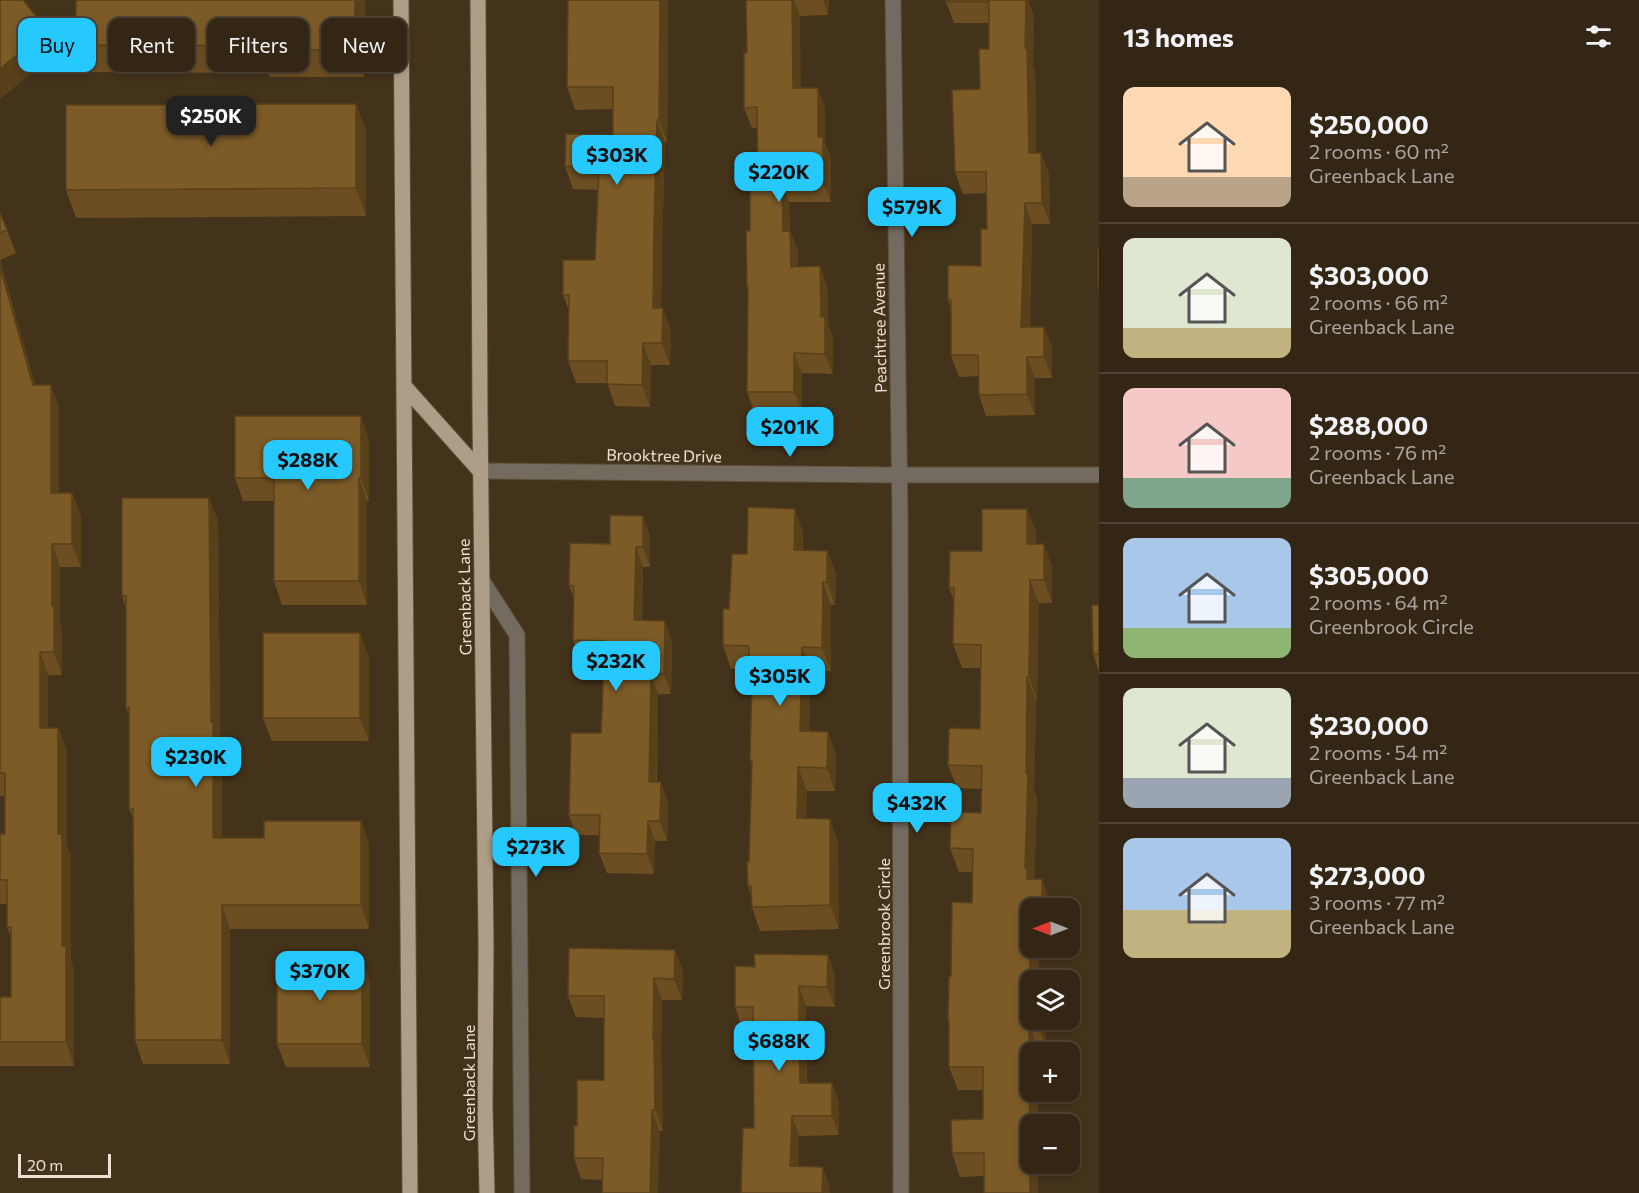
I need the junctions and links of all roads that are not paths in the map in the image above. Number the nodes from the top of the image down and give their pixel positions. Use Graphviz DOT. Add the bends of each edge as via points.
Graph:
graph roads {
  1 [pos="401,0"];
  2 [pos="478,0"];
  3 [pos="893,0"];
  4 [pos="405,387"];
  5 [pos="480,471"];
  6 [pos="899,476"];
  7 [pos="1099,476"];
  8 [pos="483,582"];
  9 [pos="410,1193"];
  10 [pos="487,1193"];
  11 [pos="522,1193"];
  12 [pos="901,1193"];
  1 -- 4 [label="main road"];
  2 -- 5 [label="main road, Greenback Lane"];
  3 -- 6 [label="street, Peachtree Avenue"];
  4 -- 5 [label="main road"];
  4 -- 9 [label="main road"];
  5 -- 6 [label="street, Brooktree Drive"];
  5 -- 8 [label="main road, Greenback Lane"];
  6 -- 7 [label="street, Brooktree Drive"];
  6 -- 12 [label="street, Greenbrook Circle"];
  8 -- 10 [label="main road, Greenback Lane"];
  8 -- 11 [label="street" via="517,635"];
}
